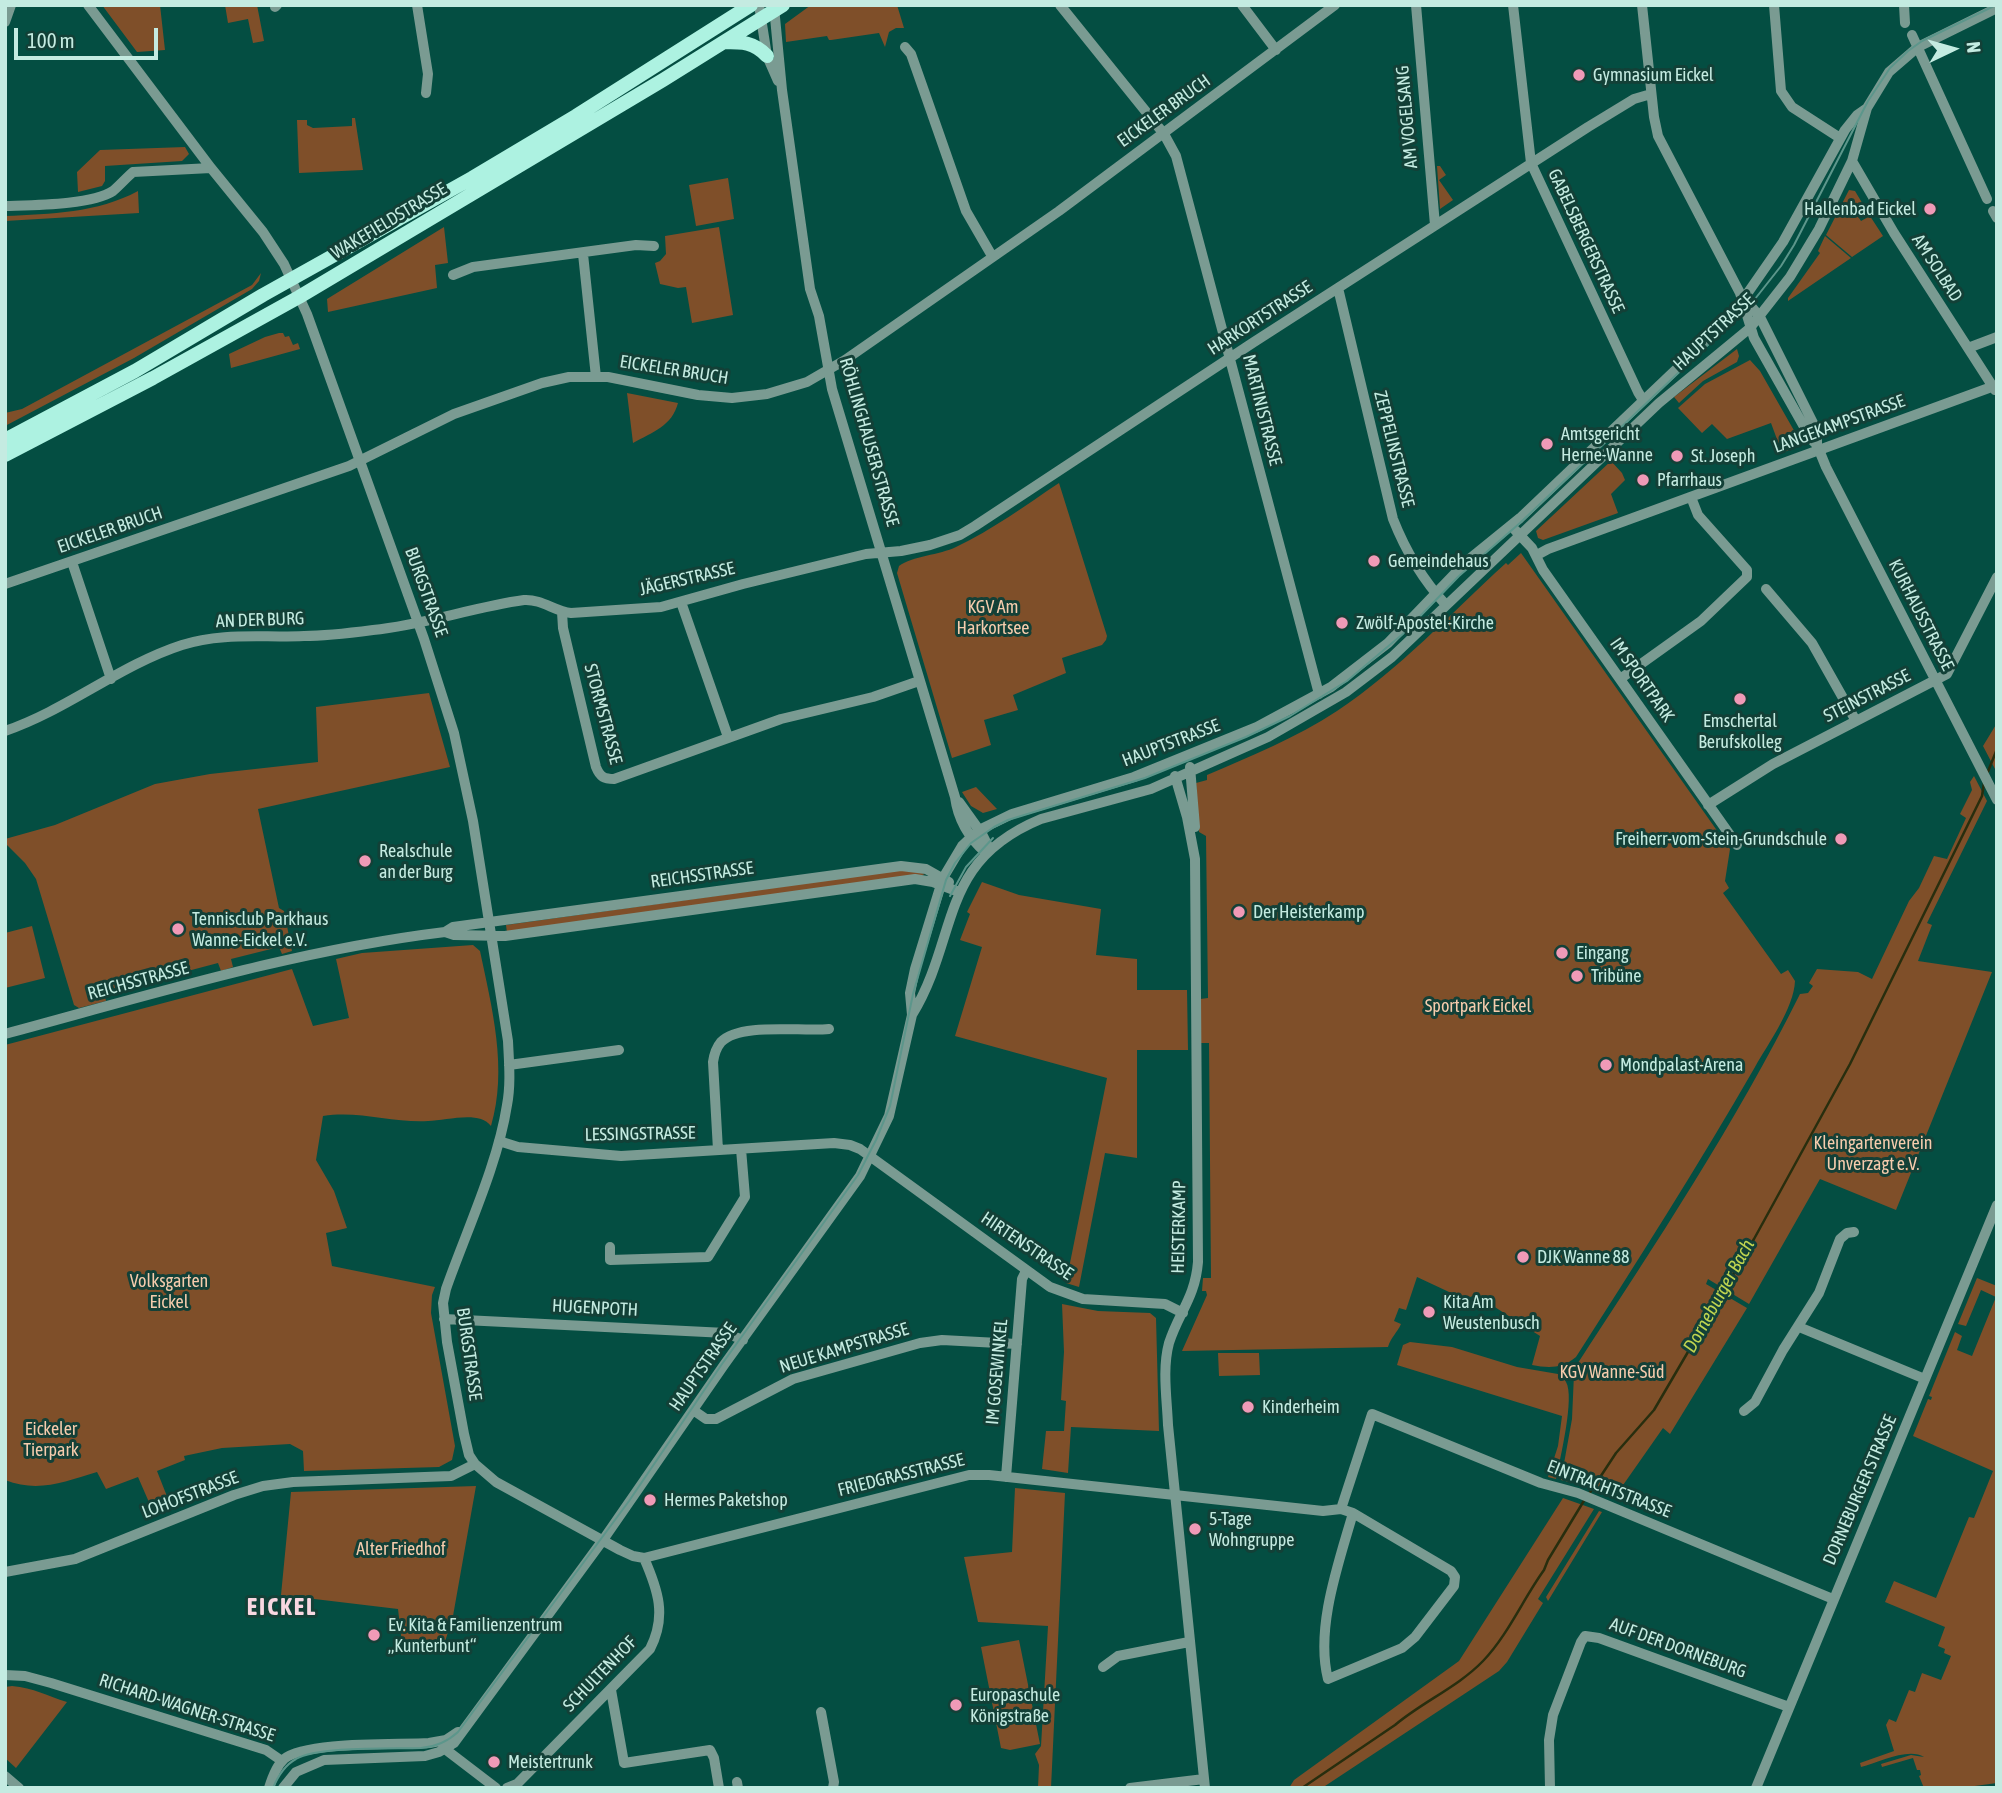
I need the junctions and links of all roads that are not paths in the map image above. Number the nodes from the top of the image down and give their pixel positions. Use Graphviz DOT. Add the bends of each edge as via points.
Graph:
graph roads {
  1 [pos="11,5"];
  2 [pos="88,5"];
  3 [pos="417,5"];
  4 [pos="751,5"];
  5 [pos="1060,5"];
  6 [pos="1242,5"];
  7 [pos="1335,5"];
  8 [pos="1416,5"];
  9 [pos="1513,5"];
  10 [pos="1642,5"];
  11 [pos="1774,5"];
  12 [pos="1904,5"];
  13 [pos="777,7"];
  14 [pos="1997,8"];
  15 [pos="760,12"];
  16 [pos="5,22"];
  17 [pos="1905,23"];
  18 [pos="1912,35"];
  19 [pos="722,42"];
  20 [pos="905,47"];
  21 [pos="1918,47"];
  22 [pos="1276,50"];
  23 [pos="767,56"];
  24 [pos="782,90"];
  25 [pos="426,93"];
  26 [pos="1651,94"];
  27 [pos="1867,108"];
  28 [pos="1164,134"];
  29 [pos="1840,138"];
  30 [pos="1852,161"];
  31 [pos="1531,163"];
  32 [pos="211,168"];
  33 [pos="1864,184"];
  34 [pos="1840,186"];
  35 [pos="1987,199"];
  36 [pos="5,206"];
  37 [pos="1435,225"];
  38 [pos="654,246"];
  39 [pos="583,254"];
  40 [pos="992,256"];
  41 [pos="453,275"];
  42 [pos="291,279"];
  43 [pos="1338,288"];
  44 [pos="299,297"];
  45 [pos="1743,298"];
  46 [pos="1760,317"];
  47 [pos="1750,328"];
  48 [pos="1997,337"];
  49 [pos="1968,348"];
  50 [pos="1232,358"];
  51 [pos="829,371"];
  52 [pos="596,377"];
  53 [pos="1996,388"];
  54 [pos="1643,400"];
  55 [pos="5,440"];
  56 [pos="1818,447"];
  57 [pos="5,455"];
  58 [pos="359,461"];
  59 [pos="1691,497"];
  60 [pos="1511,525"];
  61 [pos="1520,535"];
  62 [pos="881,551"];
  63 [pos="1536,555"];
  64 [pos="72,562"];
  65 [pos="1997,577"];
  66 [pos="5,584"];
  67 [pos="1766,589"];
  68 [pos="1436,593"];
  69 [pos="681,602"];
  70 [pos="1446,605"];
  71 [pos="562,612"];
  72 [pos="418,624"];
  73 [pos="111,679"];
  74 [pos="1620,679"];
  75 [pos="919,681"];
  76 [pos="1935,681"];
  77 [pos="1319,694"];
  78 [pos="1856,721"];
  79 [pos="5,731"];
  80 [pos="728,737"];
  81 [pos="1189,756"];
  82 [pos="1171,763"];
  83 [pos="1191,772"];
  84 [pos="1176,779"];
  85 [pos="1997,800"];
  86 [pos="1708,805"];
  87 [pos="975,833"];
  88 [pos="1737,845"];
  89 [pos="1194,848"];
  90 [pos="988,851"];
  91 [pos="942,881"];
  92 [pos="960,890"];
  93 [pos="488,922"];
  94 [pos="445,932"];
  95 [pos="490,935"];
  96 [pos="912,1015"];
  97 [pos="829,1030"];
  98 [pos="5,1034"];
  99 [pos="619,1050"];
  100 [pos="509,1065"];
  101 [pos="499,1141"];
  102 [pos="741,1149"];
  103 [pos="718,1150"];
  104 [pos="871,1156"];
  105 [pos="1997,1205"];
  106 [pos="1854,1232"];
  107 [pos="610,1247"];
  108 [pos="1026,1271"];
  109 [pos="1183,1312"];
  110 [pos="444,1319"];
  111 [pos="1799,1327"];
  112 [pos="743,1340"];
  113 [pos="1017,1344"];
  114 [pos="1925,1379"];
  115 [pos="693,1410"];
  116 [pos="1744,1411"];
  117 [pos="475,1464"];
  118 [pos="1006,1477"];
  119 [pos="1175,1496"];
  120 [pos="1341,1509"];
  121 [pos="1353,1513"];
  122 [pos="603,1541"];
  123 [pos="644,1558"];
  124 [pos="5,1572"];
  125 [pos="1833,1599"];
  126 [pos="1189,1642"];
  127 [pos="1104,1667"];
  128 [pos="5,1675"];
  129 [pos="611,1690"];
  130 [pos="1789,1707"];
  131 [pos="821,1712"];
  132 [pos="443,1745"];
  133 [pos="282,1761"];
  134 [pos="5,1776"];
  135 [pos="1204,1784"];
  136 [pos="19,1788"];
  137 [pos="269,1788"];
  138 [pos="284,1788"];
  139 [pos="496,1788"];
  140 [pos="507,1788"];
  141 [pos="719,1788"];
  142 [pos="833,1788"];
  143 [pos="1130,1788"];
  144 [pos="1550,1788"];
  145 [pos="1756,1788"];
  1 -- 16 [label="street"];
  2 -- 32 [label="street, BURGSTRASSE"];
  3 -- 25 [label="street" via="428,74"];
  4 -- 42 [label="main road, WAKEFIELDSTRASSE" via="472,178"];
  5 -- 28 [label="street, MARTINISTRASSE"];
  6 -- 22 [label="street"];
  7 -- 22 [label="street, EICKELER BRUCH"];
  8 -- 37 [label="street, AM VOGELSANG"];
  9 -- 31 [label="street, GABELSBERGERSTRASSE"];
  10 -- 26 [label="street, KURHAUSSTRASSE"];
  11 -- 29 [label="street" via="1781,91 1792,107"];
  12 -- 17 [label="street"];
  13 -- 15 [label="main road, WAKEFIELDSTRASSE"];
  13 -- 24 [label="street, RÖHLINGHAUSER STRASSE"];
  14 -- 21 [label="street, HAUPTSTRASSE"];
  15 -- 19 [label="main road, WAKEFIELDSTRASSE"];
  15 -- 23 [label="street, RÖHLINGHAUSER STRASSE"];
  18 -- 21 [label="street"];
  19 -- 23 [label="main road" via="748,43"];
  19 -- 44 [label="main road, WAKEFIELDSTRASSE"];
  20 -- 40 [label="street" via="966,211"];
  21 -- 27 [label="street, HAUPTSTRASSE" via="1889,72"];
  21 -- 35 [label="street"];
  22 -- 28 [label="street, EICKELER BRUCH"];
  23 -- 24 [label="street, RÖHLINGHAUSER STRASSE"];
  24 -- 51 [label="street, RÖHLINGHAUSER STRASSE" via="810,289"];
  26 -- 31 [label="street, HARKORTSTRASSE" via="1634,99"];
  26 -- 45 [label="street, KURHAUSSTRASSE" via="1661,145"];
  27 -- 29 [label="street, HAUPTSTRASSE"];
  27 -- 30 [label="street, HAUPTSTRASSE"];
  28 -- 40 [label="street, EICKELER BRUCH"];
  28 -- 50 [label="street, MARTINISTRASSE" via="1176,156"];
  29 -- 45 [label="street, HAUPTSTRASSE" via="1783,242"];
  30 -- 33 [label="street, AM SOLBAD"];
  30 -- 34 [label="street, HAUPTSTRASSE"];
  31 -- 37 [label="street, HARKORTSTRASSE"];
  31 -- 54 [label="street, GABELSBERGERSTRASSE"];
  32 -- 36 [label="street" via="133,172 101,196"];
  32 -- 42 [label="street, BURGSTRASSE" via="263,232"];
  33 -- 34 [label="street"];
  33 -- 49 [label="street, AM SOLBAD"];
  34 -- 46 [label="street, HAUPTSTRASSE" via="1803,256"];
  37 -- 43 [label="street, HARKORTSTRASSE"];
  38 -- 39 [label="street"];
  39 -- 41 [label="street" via="473,268"];
  39 -- 52 [label="street"];
  40 -- 51 [label="street, EICKELER BRUCH"];
  42 -- 44 [label="street, BURGSTRASSE"];
  42 -- 55 [label="main road, WAKEFIELDSTRASSE" via="135,371"];
  43 -- 50 [label="street, HARKORTSTRASSE"];
  43 -- 68 [label="street, ZEPPELINSTRASSE" via="1393,519 1405,548"];
  44 -- 57 [label="main road, WAKEFIELDSTRASSE"];
  44 -- 58 [label="street, BURGSTRASSE"];
  45 -- 46 [label="street, KURHAUSSTRASSE"];
  45 -- 47 [label="street, KURHAUSSTRASSE"];
  45 -- 54 [label="street, HAUPTSTRASSE" via="1724,324"];
  46 -- 47 [label="street, HAUPTSTRASSE"];
  46 -- 56 [label="street, KURHAUSSTRASSE" via="1817,431"];
  47 -- 56 [label="street, KURHAUSSTRASSE"];
  47 -- 61 [label="street, HAUPTSTRASSE" via="1659,404"];
  48 -- 49 [label="street"];
  49 -- 53 [label="street, AM SOLBAD"];
  50 -- 62 [label="street, HARKORTSTRASSE" via="960,534 930,545"];
  50 -- 77 [label="street, MARTINISTRASSE"];
  51 -- 52 [label="street, EICKELER BRUCH" via="782,391 732,398"];
  51 -- 62 [label="street, RÖHLINGHAUSER STRASSE"];
  52 -- 58 [label="street, EICKELER BRUCH" via="557,379 478,404"];
  53 -- 56 [label="street, LANGEKAMPSTRASSE"];
  54 -- 60 [label="street, HAUPTSTRASSE"];
  56 -- 59 [label="street, LANGEKAMPSTRASSE"];
  56 -- 76 [label="street, KURHAUSSTRASSE"];
  58 -- 64 [label="street, EICKELER BRUCH"];
  58 -- 72 [label="street, BURGSTRASSE"];
  59 -- 63 [label="street, LANGEKAMPSTRASSE"];
  59 -- 74 [label="street" via="1698,515 1747,577 1701,621"];
  60 -- 61 [label="street"];
  60 -- 68 [label="street, HAUPTSTRASSE"];
  61 -- 63 [label="street, IM SPORTPARK"];
  61 -- 70 [label="street, HAUPTSTRASSE"];
  62 -- 69 [label="street, JÄGERSTRASSE"];
  62 -- 75 [label="street, RÖHLINGHAUSER STRASSE"];
  63 -- 74 [label="street, IM SPORTPARK"];
  64 -- 66 [label="street, EICKELER BRUCH"];
  64 -- 73 [label="street"];
  65 -- 76 [label="street, STEINSTRASSE" via="1950,670"];
  67 -- 78 [label="street" via="1812,643"];
  68 -- 70 [label="street, ZEPPELINSTRASSE"];
  68 -- 77 [label="street, HAUPTSTRASSE" via="1388,643"];
  69 -- 71 [label="street, JÄGERSTRASSE" via="652,608"];
  69 -- 80 [label="street"];
  70 -- 83 [label="street, HAUPTSTRASSE" via="1392,657 1346,692 1268,737"];
  71 -- 72 [label="street, JÄGERSTRASSE" via="524,600"];
  71 -- 80 [label="street, STORMSTRASSE" via="600,776 614,779"];
  72 -- 73 [label="street, AN DER BURG" via="305,636 205,639 164,652"];
  72 -- 93 [label="street, BURGSTRASSE" via="461,761"];
  73 -- 79 [label="street, AN DER BURG"];
  74 -- 86 [label="street, IM SPORTPARK"];
  75 -- 80 [label="street, STORMSTRASSE"];
  75 -- 87 [label="street, RÖHLINGHAUSER STRASSE" via="955,797"];
  76 -- 78 [label="street, STEINSTRASSE"];
  76 -- 85 [label="street, KURHAUSSTRASSE"];
  77 -- 81 [label="street, HAUPTSTRASSE"];
  78 -- 86 [label="street, STEINSTRASSE" via="1773,764"];
  81 -- 82 [label="street, HAUPTSTRASSE"];
  81 -- 83 [label="street, HEISTERKAMP"];
  82 -- 84 [label="street, HEISTERKAMP"];
  82 -- 87 [label="street, HAUPTSTRASSE" via="1012,814"];
  83 -- 84 [label="street, HAUPTSTRASSE"];
  83 -- 89 [label="street, HEISTERKAMP"];
  84 -- 89 [label="street, HEISTERKAMP"];
  84 -- 90 [label="street, HAUPTSTRASSE" via="1041,819"];
  86 -- 88 [label="street, IM SPORTPARK"];
  87 -- 90 [label="street, RÖHLINGHAUSER STRASSE"];
  87 -- 91 [label="street, HAUPTSTRASSE" via="951,861"];
  89 -- 109 [label="street, HEISTERKAMP" via="1198,1262 1194,1291"];
  90 -- 92 [label="street, HAUPTSTRASSE"];
  91 -- 92 [label="street, REICHSSTRASSE"];
  91 -- 93 [label="street, REICHSSTRASSE" via="926,869 901,866"];
  91 -- 95 [label="street, REICHSSTRASSE" via="915,880"];
  91 -- 96 [label="street, HAUPTSTRASSE" via="915,969"];
  92 -- 96 [label="street, HAUPTSTRASSE" via="929,983"];
  93 -- 94 [label="street, REICHSSTRASSE"];
  93 -- 95 [label="street, BURGSTRASSE"];
  94 -- 95 [label="street, REICHSSTRASSE"];
  94 -- 98 [label="street, REICHSSTRASSE" via="288,960"];
  95 -- 100 [label="street, BURGSTRASSE"];
  96 -- 104 [label="street, HAUPTSTRASSE" via="892,1106"];
  97 -- 103 [label="street" via="756,1030 723,1040 713,1062"];
  99 -- 100 [label="street"];
  100 -- 101 [label="street, BURGSTRASSE" via="508,1104"];
  101 -- 103 [label="street, LESSINGSTRASSE" via="518,1147 621,1156"];
  101 -- 110 [label="street, BURGSTRASSE" via="446,1289"];
  102 -- 103 [label="street, LESSINGSTRASSE"];
  102 -- 104 [label="street, LESSINGSTRASSE" via="844,1144"];
  102 -- 107 [label="street" via="745,1197 708,1256 610,1260"];
  104 -- 108 [label="street, HIRTENSTRASSE"];
  104 -- 112 [label="street, HAUPTSTRASSE"];
  105 -- 114 [label="street, DORNEBURGER STRASSE"];
  106 -- 111 [label="street" via="1840,1239 1819,1293"];
  108 -- 109 [label="street, HIRTENSTRASSE" via="1072,1296 1165,1304"];
  108 -- 113 [label="street, IM GOSEWINKEL"];
  109 -- 119 [label="street, HEISTERKAMP" via="1166,1366"];
  110 -- 112 [label="street, HUGENPOTH" via="726,1333"];
  110 -- 117 [label="street, BURGSTRASSE" via="464,1434"];
  111 -- 114 [label="street"];
  111 -- 116 [label="street" via="1755,1402"];
  112 -- 115 [label="street, HAUPTSTRASSE"];
  113 -- 115 [label="street, NEUE KAMPSTRASSE" via="920,1343 793,1379 716,1419 706,1419"];
  113 -- 118 [label="street, IM GOSEWINKEL"];
  114 -- 125 [label="street, DORNEBURGER STRASSE"];
  115 -- 122 [label="street, HAUPTSTRASSE"];
  117 -- 122 [label="street" via="496,1482"];
  117 -- 124 [label="street, LOHOFSTRASSE" via="451,1476 263,1486 75,1559"];
  118 -- 119 [label="street, FRIEDGRASSTRASSE"];
  118 -- 123 [label="street, FRIEDGRASSTRASSE" via="958,1477"];
  119 -- 120 [label="street, FRIEDGRASSTRASSE"];
  119 -- 126 [label="street, HEISTERKAMP"];
  120 -- 121 [label="street, FRIEDGRASSTRASSE"];
  120 -- 125 [label="street, EINTRACHTSTRASSE" via="1371,1414 1541,1483 1601,1502"];
  121 -- 121 [label="street, FRIEDGRASSTRASSE" via="1328,1616 1324,1662 1328,1678 1402,1648 1454,1586 1451,1571"];
  122 -- 123 [label="street"];
  122 -- 132 [label="street, HAUPTSTRASSE" via="461,1736"];
  123 -- 129 [label="street, SCHULTENHOF" via="658,1595 659,1626 643,1657"];
  125 -- 130 [label="street, DORNEBURGER STRASSE"];
  126 -- 127 [label="street" via="1118,1656"];
  126 -- 135 [label="street, HEISTERKAMP"];
  128 -- 133 [label="street, RICHARD-WAGNER-STRASSE" via="51,1683 266,1750"];
  129 -- 140 [label="street, SCHULTENHOF" via="517,1784"];
  129 -- 141 [label="street" via="624,1763 710,1750"];
  130 -- 144 [label="street, AUF DER DORNEBURG" via="1586,1636 1553,1715"];
  130 -- 145 [label="street, DORNEBURGER STRASSE"];
  131 -- 142 [label="street"];
  132 -- 133 [label="street, RICHARD-WAGNER-STRASSE" via="315,1748"];
  132 -- 138 [label="street" via="425,1756 324,1760 296,1772"];
  132 -- 139 [label="street"];
  133 -- 137 [label="street"];
  134 -- 136 [label="street"];
  135 -- 143 [label="street, HEISTERKAMP"];
}
